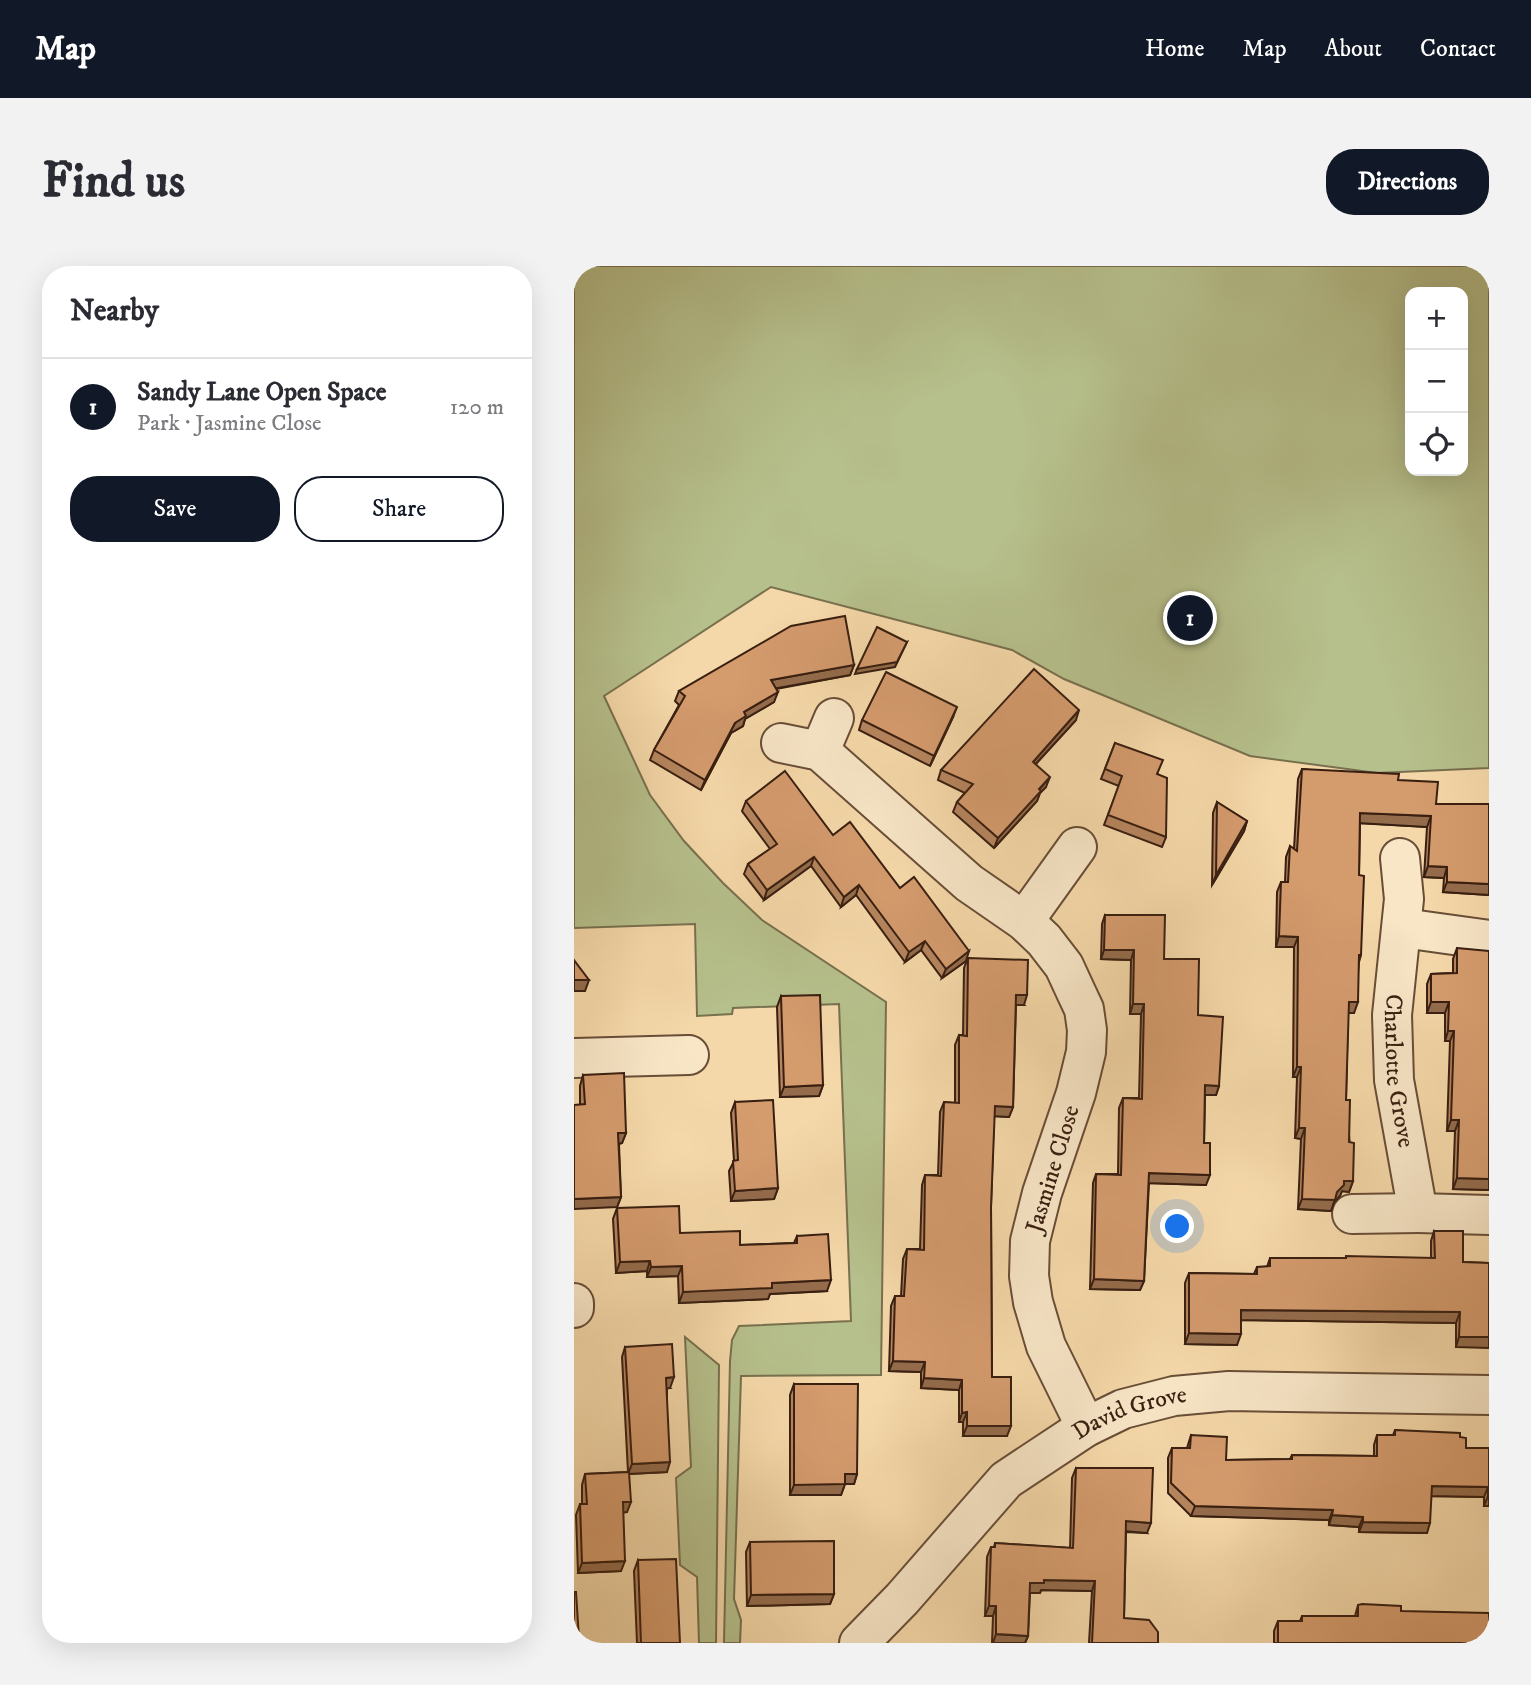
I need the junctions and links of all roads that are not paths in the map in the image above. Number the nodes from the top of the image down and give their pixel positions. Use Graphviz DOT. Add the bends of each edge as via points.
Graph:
graph roads {
  1 [pos="781,743"];
  2 [pos="1077,847"];
  3 [pos="1400,858"];
  4 [pos="1024,921"];
  5 [pos="1403,928"];
  6 [pos="1489,940"];
  7 [pos="690,1055"];
  8 [pos="574,1058"];
  9 [pos="1418,1213"];
  10 [pos="1352,1214"];
  11 [pos="1489,1215"];
  12 [pos="1489,1395"];
  13 [pos="1086,1427"];
  14 [pos="859,1643"];
  1 -- 4 [label="street, Jasmine Close" via="827,735 969,883"];
  2 -- 4 [label="street"];
  3 -- 5 [label="street, Charlotte Grove"];
  4 -- 13 [label="street, Jasmine Close" via="1064,967 1084,1009 1087,1030 1076,1093 1030,1241 1028,1276 1046,1346"];
  5 -- 6 [label="street"];
  5 -- 9 [label="street, Charlotte Grove" via="1392,1015 1394,1080"];
  7 -- 8 [label="street"];
  9 -- 10 [label="street"];
  9 -- 11 [label="street"];
  12 -- 13 [label="street, David Grove" via="1229,1391 1174,1396 1123,1409"];
  13 -- 14 [label="street, David Grove" via="1006,1480"];
}
